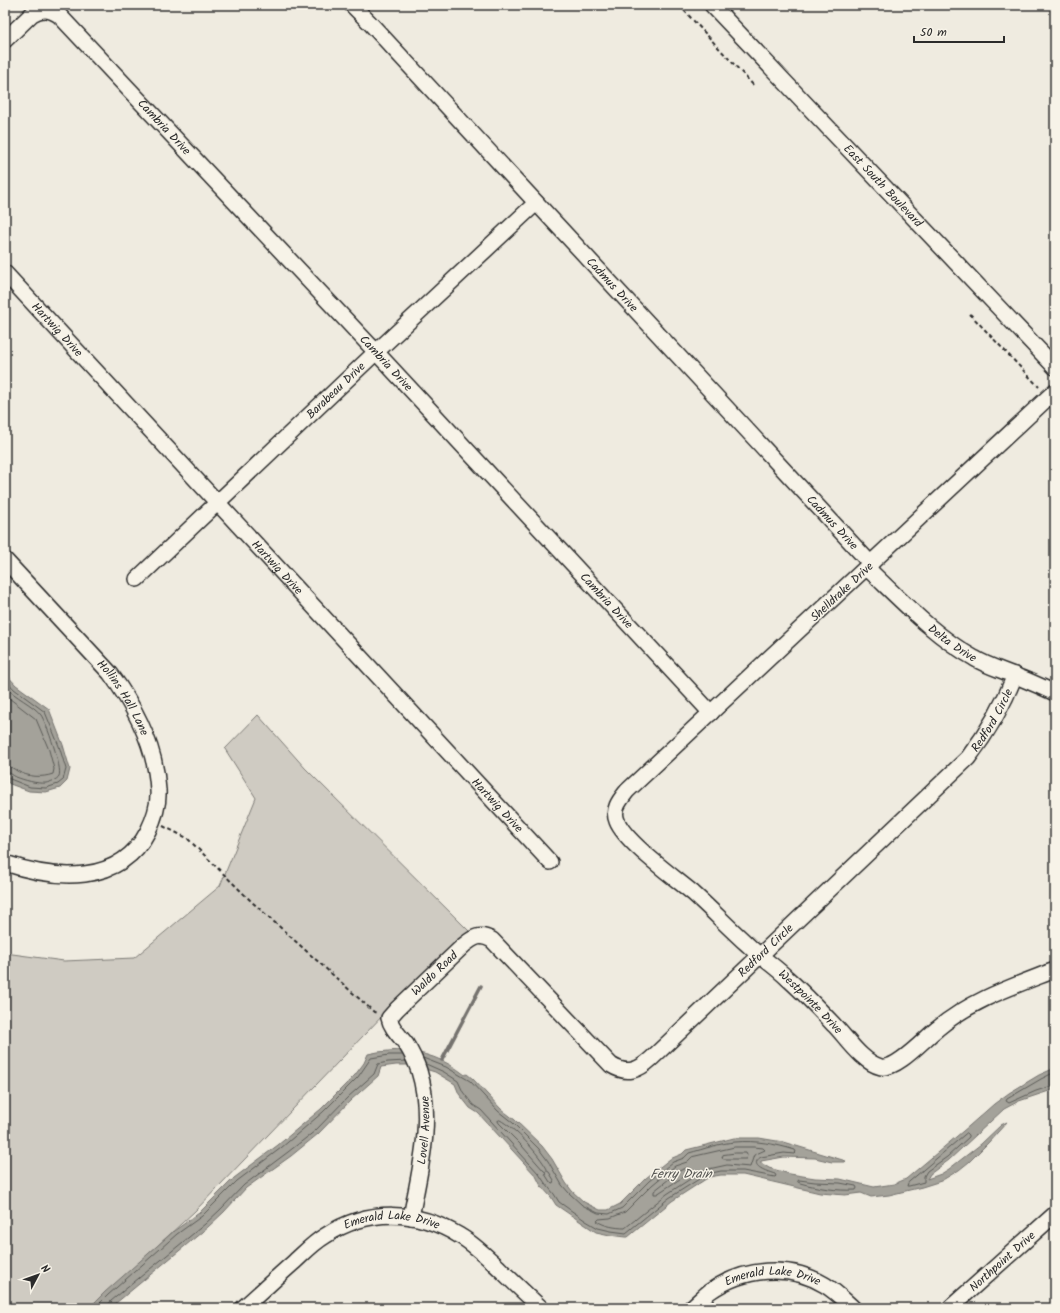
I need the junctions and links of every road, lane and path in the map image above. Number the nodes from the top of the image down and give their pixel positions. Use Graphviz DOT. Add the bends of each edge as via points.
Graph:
graph roads {
  1 [pos="352,5"];
  2 [pos="679,5"];
  3 [pos="712,5"];
  4 [pos="31,9"];
  5 [pos="55,10"];
  6 [pos="5,40"];
  7 [pos="756,87"];
  8 [pos="536,203"];
  9 [pos="5,273"];
  10 [pos="970,314"];
  11 [pos="376,352"];
  12 [pos="1055,366"];
  13 [pos="1049,391"];
  14 [pos="217,502"];
  15 [pos="5,560"];
  16 [pos="869,566"];
  17 [pos="137,578"];
  18 [pos="1015,675"];
  19 [pos="1055,693"];
  20 [pos="711,713"];
  21 [pos="627,792"];
  22 [pos="164,826"];
  23 [pos="550,862"];
  24 [pos="5,863"];
  25 [pos="492,940"];
  26 [pos="761,956"];
  27 [pos="1055,970"];
  28 [pos="391,1023"];
  29 [pos="1055,1214"];
  30 [pos="411,1217"];
  31 [pos="243,1308"];
  32 [pos="541,1308"];
  33 [pos="691,1308"];
  34 [pos="853,1308"];
  35 [pos="950,1308"];
  1 -- 8 [label="street, Cadmus Drive"];
  2 -- 7 [label="path"];
  3 -- 12 [label="street, East South Boulevard"];
  4 -- 5 [label="street"];
  4 -- 6 [label="street"];
  5 -- 11 [label="street, Cambria Drive"];
  8 -- 11 [label="street, Barabeau Drive"];
  8 -- 16 [label="street, Cadmus Drive"];
  9 -- 14 [label="street, Hartwig Drive"];
  10 -- 13 [label="path"];
  11 -- 14 [label="street, Barabeau Drive"];
  11 -- 20 [label="street, Cambria Drive"];
  13 -- 16 [label="street, Shelldrake Drive"];
  14 -- 17 [label="street, Barabeau Drive"];
  14 -- 23 [label="street, Hartwig Drive"];
  15 -- 24 [label="street, Hollins Hall Lane" via="110,673 132,707 144,732 151,752 158,791 152,822 143,841 124,860 109,869 93,874 64,875"];
  16 -- 18 [label="street, Delta Drive" via="924,623 948,642 982,663"];
  16 -- 20 [label="street, Shelldrake Drive"];
  18 -- 19 [label="street, Delta Drive"];
  18 -- 26 [label="street, Redford Circle" via="998,714 968,758"];
  20 -- 21 [label="street, Shelldrake Drive"];
  21 -- 26 [label="street, Westpointe Drive" via="618,803 615,812 622,830 653,861"];
  22 -- 28 [label="path" via="187,838 269,918 374,1012"];
  25 -- 26 [label="street, Redford Circle" via="602,1056 614,1067 625,1071 639,1068 648,1061"];
  25 -- 28 [label="street, Waldo Road" via="483,936 471,940 397,1009"];
  26 -- 27 [label="street, Westpointe Drive" via="788,978 862,1055 880,1067 898,1063 938,1027 959,1013 987,998"];
  28 -- 30 [label="street, Lovell Avenue" via="407,1045 419,1071 426,1114 424,1147"];
  29 -- 35 [label="street, Northpoint Drive"];
  30 -- 31 [label="street, Emerald Lake Drive" via="376,1216 339,1227 305,1252"];
  30 -- 32 [label="street, Emerald Lake Drive" via="439,1225 460,1236 478,1249"];
  33 -- 34 [label="street, Emerald Lake Drive" via="709,1292 732,1279 767,1271 783,1271 811,1278 825,1285"];
}
